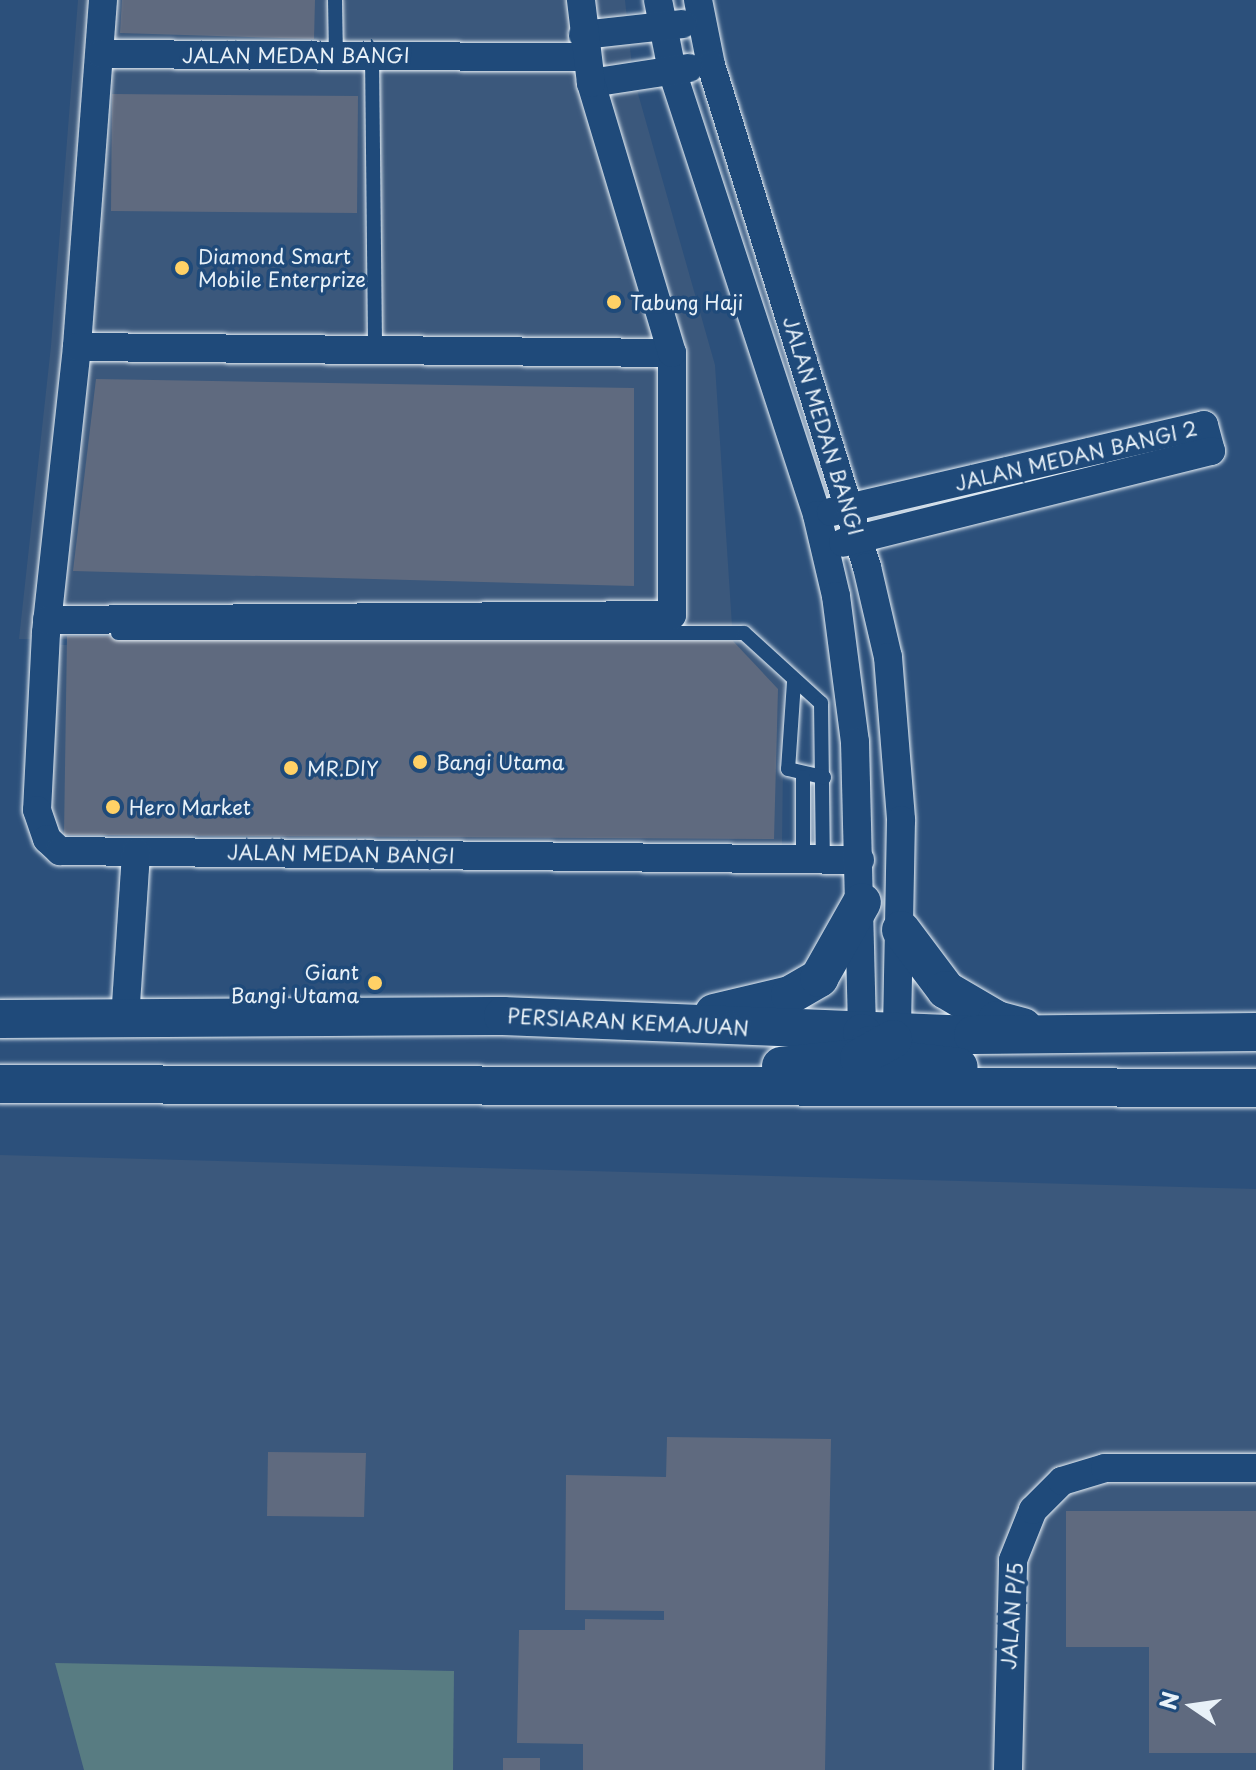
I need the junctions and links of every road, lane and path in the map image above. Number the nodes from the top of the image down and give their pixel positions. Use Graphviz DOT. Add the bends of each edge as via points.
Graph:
graph roads {
  1 [pos="103,0"];
  2 [pos="335,0"];
  3 [pos="581,0"];
  4 [pos="699,11"];
  5 [pos="660,13"];
  6 [pos="101,54"];
  7 [pos="336,55"];
  8 [pos="372,56"];
  9 [pos="587,58"];
  10 [pos="711,65"];
  11 [pos="672,71"];
  12 [pos="77,347"];
  13 [pos="375,350"];
  14 [pos="672,353"];
  15 [pos="849,508"];
  16 [pos="817,515"];
  17 [pos="858,539"];
  18 [pos="827,547"];
  19 [pos="46,626"];
  20 [pos="794,682"];
  21 [pos="803,777"];
  22 [pos="824,784"];
  23 [pos="858,791"];
  24 [pos="136,852"];
  25 [pos="813,860"];
  26 [pos="860,860"];
  27 [pos="862,902"];
  28 [pos="901,930"];
  29 [pos="0,1019"];
  30 [pos="125,1019"];
  31 [pos="665,1023"];
  32 [pos="1256,1032"];
  33 [pos="1055,1035"];
  34 [pos="878,1039"];
  35 [pos="0,1084"];
  36 [pos="608,1088"];
  37 [pos="1252,1088"];
  38 [pos="1256,1468"];
  39 [pos="1008,1770"];
  1 -- 6 [label="street, JALAN MEDAN BANGI"];
  2 -- 7 [label="lane"];
  3 -- 9 [label="street"];
  4 -- 5 [label="street, JALAN MEDAN BANGI"];
  4 -- 10 [label="street, JALAN MEDAN BANGI"];
  5 -- 9 [label="street, JALAN MEDAN BANGI"];
  5 -- 11 [label="street, JALAN MEDAN BANGI"];
  6 -- 7 [label="street, JALAN MEDAN BANGI"];
  6 -- 12 [label="street, JALAN MEDAN BANGI"];
  7 -- 8 [label="street, JALAN MEDAN BANGI"];
  8 -- 9 [label="street, JALAN MEDAN BANGI"];
  8 -- 13 [label="lane"];
  9 -- 11 [label="street, JALAN MEDAN BANGI"];
  9 -- 14 [label="street"];
  10 -- 11 [label="street, JALAN MEDAN BANGI"];
  10 -- 15 [label="street, JALAN MEDAN BANGI"];
  11 -- 16 [label="street, JALAN MEDAN BANGI"];
  12 -- 13 [label="street"];
  12 -- 19 [label="street, JALAN MEDAN BANGI"];
  13 -- 14 [label="street"];
  14 -- 19 [label="street" via="672,615"];
  15 -- 16 [label="street, JALAN MEDAN BANGI 2"];
  15 -- 17 [label="street, JALAN MEDAN BANGI"];
  15 -- 17 [label="street, JALAN MEDAN BANGI 2" via="1204,425 1211,451"];
  16 -- 18 [label="street, JALAN MEDAN BANGI"];
  17 -- 18 [label="street, JALAN MEDAN BANGI 2"];
  17 -- 28 [label="street, JALAN MEDAN BANGI" via="888,657 898,759"];
  18 -- 23 [label="street, JALAN MEDAN BANGI" via="847,658"];
  19 -- 20 [label="lane" via="744,633"];
  19 -- 24 [label="street, JALAN MEDAN BANGI" via="37,810 47,839 60,851"];
  20 -- 21 [label="lane" via="788,769"];
  20 -- 22 [label="lane" via="821,703"];
  21 -- 22 [label="lane"];
  21 -- 25 [label="lane"];
  22 -- 23 [label="lane"];
  22 -- 25 [label="lane"];
  23 -- 26 [label="street, JALAN MEDAN BANGI"];
  24 -- 25 [label="street, JALAN MEDAN BANGI"];
  24 -- 30 [label="street"];
  25 -- 26 [label="street, JALAN MEDAN BANGI"];
  26 -- 27 [label="street, JALAN MEDAN BANGI"];
  27 -- 31 [label="main road" via="830,966 805,987"];
  27 -- 34 [label="street, JALAN MEDAN BANGI"];
  28 -- 33 [label="main road" via="946,990 997,1020"];
  28 -- 34 [label="street, JALAN MEDAN BANGI"];
  29 -- 30 [label="main road, PERSIARAN KEMAJUAN"];
  30 -- 31 [label="main road, PERSIARAN KEMAJUAN" via="503,1016"];
  31 -- 34 [label="main road, PERSIARAN KEMAJUAN"];
  32 -- 33 [label="main road, PERSIARAN KEMAJUAN"];
  33 -- 34 [label="main road, PERSIARAN KEMAJUAN"];
  34 -- 36 [label="main road" via="814,1066 662,1064"];
  34 -- 37 [label="main road" via="916,1065 1162,1070"];
  35 -- 36 [label="main road"];
  36 -- 37 [label="main road"];
  38 -- 39 [label="street, JALAN P/5" via="1105,1468 1062,1481 1033,1510 1013,1560"];
}
